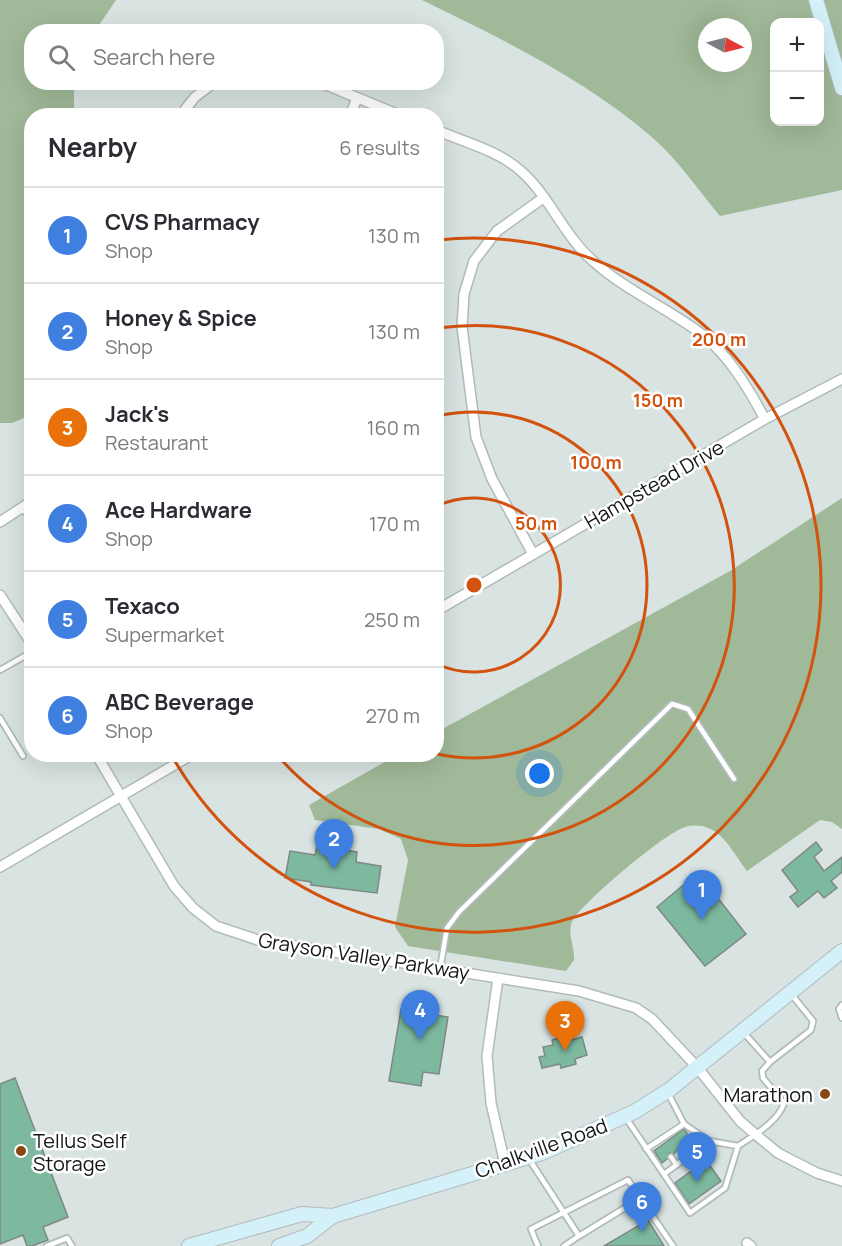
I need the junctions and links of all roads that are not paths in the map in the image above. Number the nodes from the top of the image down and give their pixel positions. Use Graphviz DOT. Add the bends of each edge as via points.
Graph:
graph roads {
  1 [pos="816,0"];
  2 [pos="842,88"];
  3 [pos="204,90"];
  4 [pos="338,90"];
  5 [pos="357,98"];
  6 [pos="186,108"];
  7 [pos="353,108"];
  8 [pos="382,108"];
  9 [pos="444,133"];
  10 [pos="543,198"];
  11 [pos="842,379"];
  12 [pos="765,418"];
  13 [pos="24,506"];
  14 [pos="21,508"];
  15 [pos="24,511"];
  16 [pos="0,522"];
  17 [pos="534,554"];
  18 [pos="0,596"];
  19 [pos="444,605"];
  20 [pos="24,632"];
  21 [pos="24,656"];
  22 [pos="0,670"];
  23 [pos="0,717"];
  24 [pos="23,756"];
  25 [pos="101,762"];
  26 [pos="180,762"];
  27 [pos="734,779"];
  28 [pos="121,798"];
  29 [pos="0,867"];
  30 [pos="842,951"];
  31 [pos="440,969"];
  32 [pos="498,978"];
  33 [pos="790,993"];
  34 [pos="842,1005"];
  35 [pos="842,1018"];
  36 [pos="742,1031"];
  37 [pos="770,1062"];
  38 [pos="698,1067"];
  39 [pos="667,1091"];
  40 [pos="625,1117"];
  41 [pos="684,1124"];
  42 [pos="756,1134"];
  43 [pos="710,1142"];
  44 [pos="738,1146"];
  45 [pos="646,1149"];
  46 [pos="683,1149"];
  47 [pos="528,1157"];
  48 [pos="671,1157"];
  49 [pos="688,1157"];
  50 [pos="504,1164"];
  51 [pos="677,1165"];
  52 [pos="664,1174"];
  53 [pos="842,1181"];
  54 [pos="641,1198"];
  55 [pos="563,1212"];
  56 [pos="333,1216"];
  57 [pos="579,1236"];
  58 [pos="47,1246"];
  59 [pos="72,1246"];
  60 [pos="189,1246"];
  61 [pos="279,1246"];
  62 [pos="538,1246"];
  63 [pos="564,1246"];
  64 [pos="673,1246"];
  1 -- 2 [label="main road"];
  3 -- 6 [label="street"];
  4 -- 5 [label="street"];
  5 -- 7 [label="street"];
  5 -- 8 [label="street"];
  9 -- 10 [label="street" via="498,156 522,172"];
  10 -- 12 [label="street" via="592,260 703,336 740,375"];
  10 -- 17 [label="street" via="497,231 474,261 464,294 462,327 476,437 492,479"];
  11 -- 12 [label="street, Hampstead Drive"];
  12 -- 17 [label="street, Hampstead Drive"];
  13 -- 14 [label="street"];
  14 -- 15 [label="lane"];
  14 -- 16 [label="street"];
  17 -- 19 [label="street, Hampstead Drive"];
  18 -- 20 [label="street"];
  21 -- 22 [label="lane"];
  23 -- 24 [label="lane"];
  25 -- 28 [label="street, Grayson Valley Parkway"];
  26 -- 28 [label="street"];
  27 -- 31 [label="lane" via="688,709 672,704 459,912 447,928"];
  28 -- 29 [label="street"];
  28 -- 31 [label="street, Grayson Valley Parkway" via="174,886 216,926 258,940"];
  30 -- 33 [label="main road, Chalkville Road"];
  31 -- 32 [label="street, Grayson Valley Parkway"];
  32 -- 38 [label="street, Grayson Valley Parkway" via="579,991 636,1008 652,1019"];
  32 -- 50 [label="street" via="487,1056 491,1103"];
  33 -- 36 [label="main road, Chalkville Road"];
  33 -- 37 [label="lane" via="813,1021 811,1030"];
  34 -- 35 [label="lane"];
  36 -- 37 [label="lane"];
  36 -- 38 [label="main road, Chalkville Road"];
  37 -- 42 [label="lane" via="762,1071 763,1078 784,1103"];
  38 -- 39 [label="main road, Chalkville Road"];
  38 -- 42 [label="street, Grayson Valley Parkway" via="740,1121"];
  39 -- 40 [label="main road, Chalkville Road"];
  39 -- 41 [label="lane"];
  40 -- 45 [label="lane"];
  40 -- 47 [label="main road, Chalkville Road"];
  41 -- 43 [label="lane"];
  41 -- 45 [label="lane"];
  42 -- 44 [label="lane"];
  42 -- 53 [label="street, Grayson Valley Parkway" via="778,1153"];
  43 -- 44 [label="lane"];
  43 -- 49 [label="lane"];
  44 -- 52 [label="lane" via="725,1188 690,1213"];
  45 -- 52 [label="lane"];
  46 -- 49 [label="lane"];
  47 -- 50 [label="main road, Chalkville Road"];
  47 -- 55 [label="lane"];
  48 -- 51 [label="lane"];
  49 -- 51 [label="lane"];
  50 -- 56 [label="main road, Chalkville Road"];
  51 -- 52 [label="lane"];
  54 -- 55 [label="lane" via="628,1180"];
  54 -- 57 [label="lane"];
  54 -- 64 [label="lane"];
  55 -- 57 [label="lane"];
  55 -- 62 [label="lane" via="531,1229"];
  56 -- 60 [label="main road, Chalkville Road" via="302,1214"];
  56 -- 61 [label="main road, Chalkville Road" via="307,1236"];
  57 -- 63 [label="lane"];
  58 -- 59 [label="lane" via="67,1238"];
}
